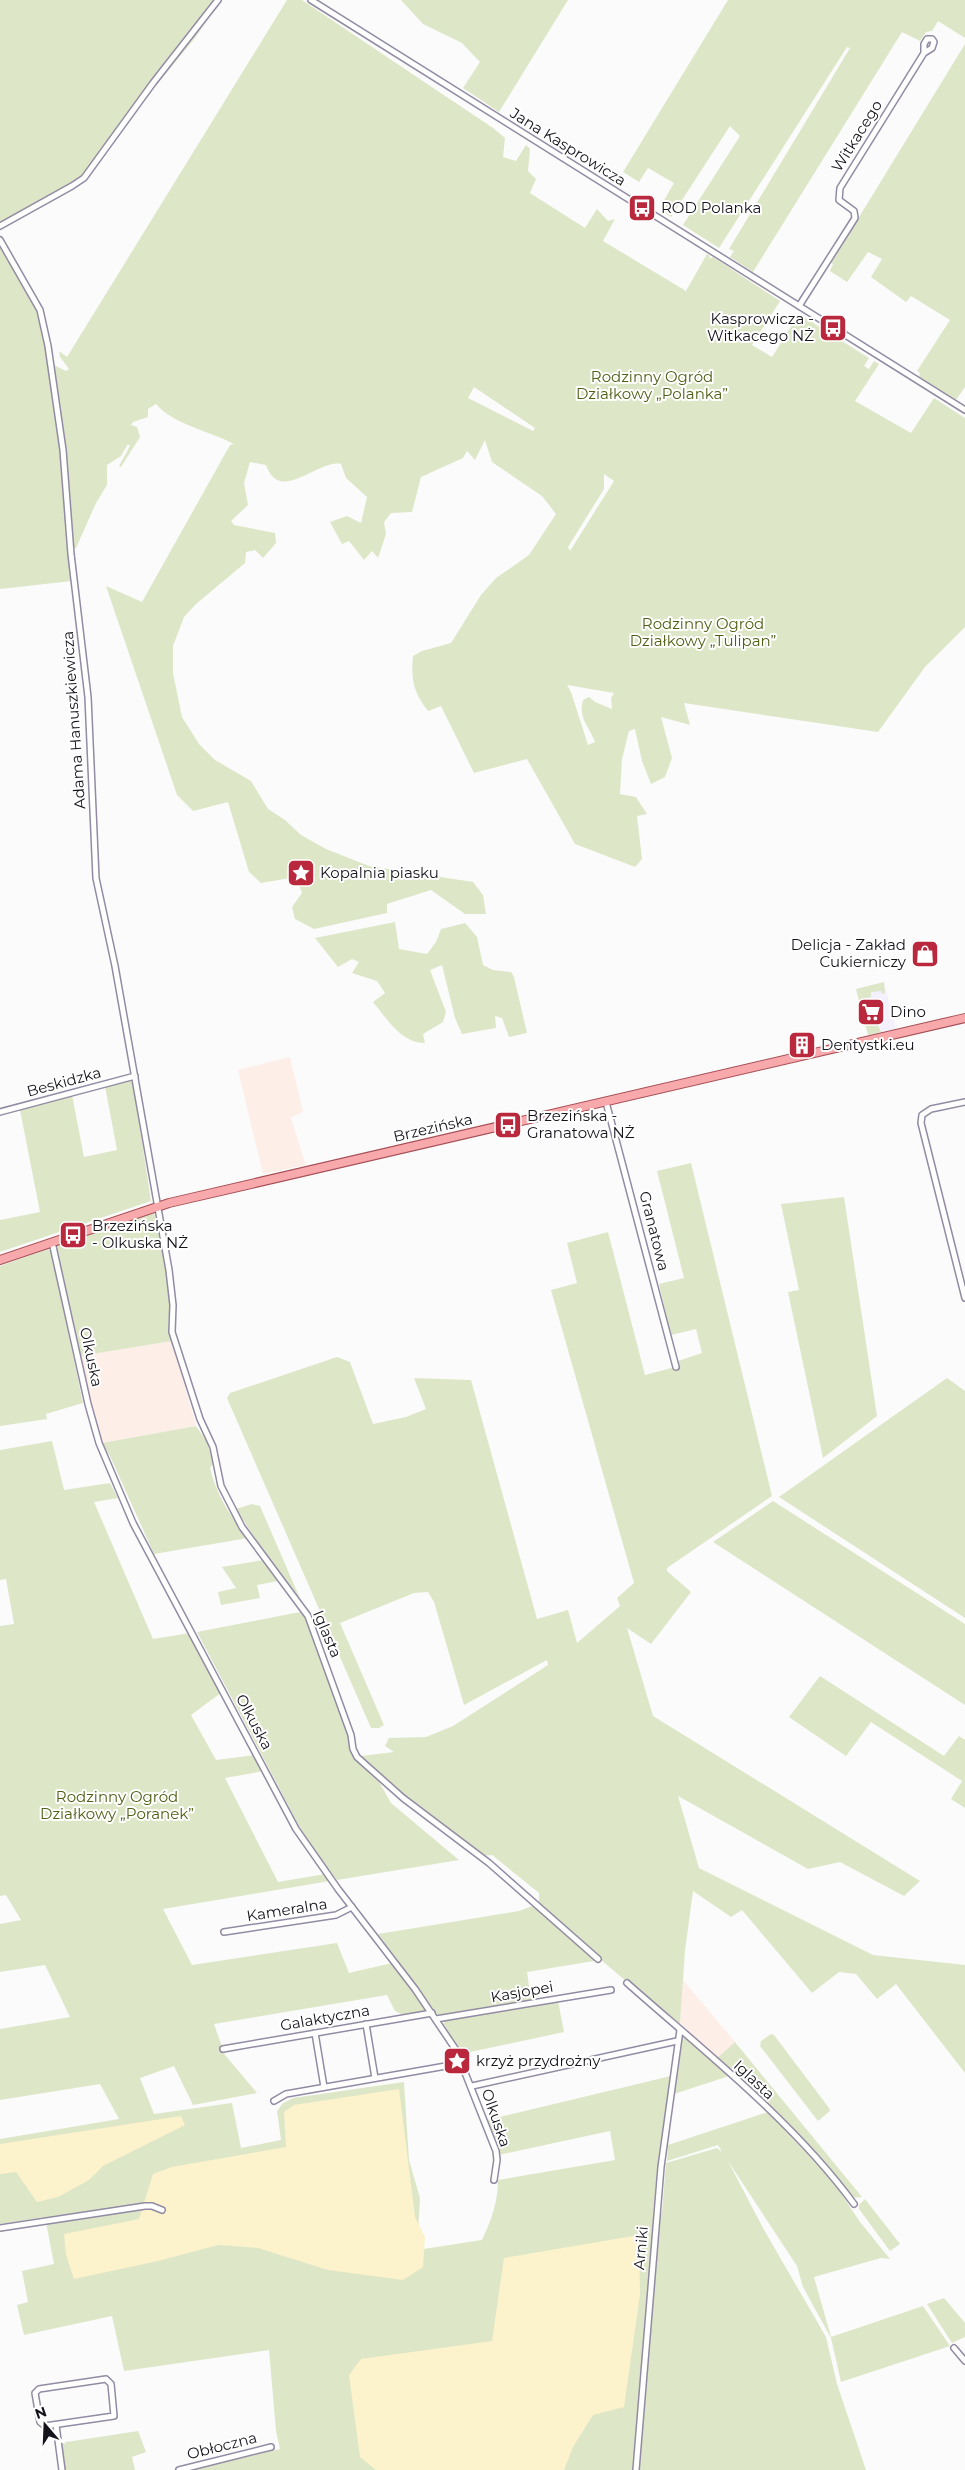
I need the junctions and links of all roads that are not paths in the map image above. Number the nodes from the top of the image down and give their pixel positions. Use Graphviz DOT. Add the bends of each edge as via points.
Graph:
graph roads {
  1 [pos="218,0"];
  2 [pos="311,0"];
  3 [pos="924,53"];
  4 [pos="0,226"];
  5 [pos="0,240"];
  6 [pos="799,306"];
  7 [pos="965,410"];
  8 [pos="965,1018"];
  9 [pos="135,1076"];
  10 [pos="606,1102"];
  11 [pos="965,1102"];
  12 [pos="0,1112"];
  13 [pos="157,1206"];
  14 [pos="52,1242"];
  15 [pos="0,1260"];
  16 [pos="965,1297"];
  17 [pos="676,1366"];
  18 [pos="352,1907"];
  19 [pos="224,1932"];
  20 [pos="598,1960"];
  21 [pos="626,1983"];
  22 [pos="611,1990"];
  23 [pos="432,2013"];
  24 [pos="436,2019"];
  25 [pos="366,2024"];
  26 [pos="680,2030"];
  27 [pos="315,2033"];
  28 [pos="677,2041"];
  29 [pos="224,2049"];
  30 [pos="463,2063"];
  31 [pos="375,2078"];
  32 [pos="472,2086"];
  33 [pos="324,2087"];
  34 [pos="274,2101"];
  35 [pos="494,2180"];
  36 [pos="854,2204"];
  37 [pos="162,2210"];
  38 [pos="0,2228"];
  39 [pos="954,2348"];
  40 [pos="965,2361"];
  41 [pos="56,2425"];
  42 [pos="270,2447"];
  43 [pos="62,2470"];
  44 [pos="178,2470"];
  45 [pos="636,2470"];
  1 -- 4 [label="street" via="84,178"];
  2 -- 6 [label="street, Jana Kasprowicza"];
  3 -- 6 [label="street, Witkacego" via="840,188 839,200 854,211 855,218"];
  5 -- 9 [label="street, Adama Hanuszkiewicza" via="40,310 48,346 63,450 71,554 88,697 96,878"];
  6 -- 7 [label="street, Jana Kasprowicza"];
  8 -- 10 [label="main road, Brzezińska"];
  9 -- 12 [label="street, Beskidzka"];
  9 -- 13 [label="street, Adama Hanuszkiewicza"];
  10 -- 13 [label="main road, Brzezińska"];
  10 -- 17 [label="street, Granatowa"];
  11 -- 16 [label="street" via="931,1109 922,1115 922,1131"];
  13 -- 14 [label="main road, Brzezińska"];
  13 -- 20 [label="street, Iglasta" via="171,1288 172,1332 200,1419 213,1447 218,1478 242,1527 308,1616 355,1753 403,1798 489,1863"];
  14 -- 15 [label="main road, Brzezińska"];
  14 -- 18 [label="street, Olkuska" via="88,1404 99,1443 125,1506 296,1829"];
  18 -- 19 [label="street, Kameralna" via="336,1915"];
  18 -- 23 [label="street, Olkuska"];
  21 -- 26 [label="street, Iglasta"];
  22 -- 24 [label="street, Kasjopei"];
  23 -- 24 [label="street, Olkuska"];
  23 -- 25 [label="street, Galaktyczna"];
  24 -- 30 [label="street, Olkuska"];
  25 -- 27 [label="street, Galaktyczna"];
  25 -- 31 [label="street"];
  26 -- 28 [label="street, Arniki"];
  26 -- 36 [label="street, Iglasta" via="792,2133"];
  27 -- 29 [label="street, Galaktyczna"];
  27 -- 33 [label="street"];
  28 -- 32 [label="street"];
  28 -- 45 [label="street, Arniki" via="661,2167"];
  30 -- 31 [label="street"];
  30 -- 32 [label="street, Olkuska"];
  31 -- 33 [label="street"];
  32 -- 35 [label="street, Olkuska" via="497,2156"];
  33 -- 34 [label="street" via="286,2094"];
  37 -- 38 [label="street" via="145,2206"];
  39 -- 40 [label="street"];
  41 -- 41 [label="street" via="114,2416 109,2380 36,2390 40,2422 45,2426"];
  41 -- 43 [label="street"];
  42 -- 44 [label="street, Obłoczna"];
}
